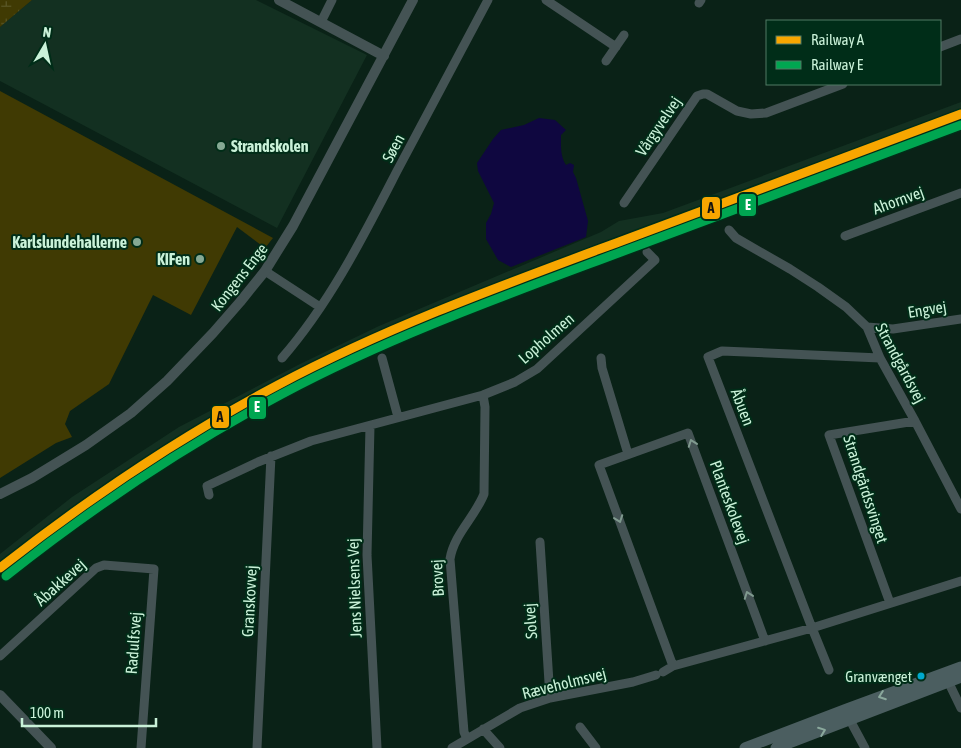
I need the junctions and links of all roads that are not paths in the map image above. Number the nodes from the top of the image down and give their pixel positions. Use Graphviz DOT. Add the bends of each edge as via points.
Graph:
graph roads {
  1 [pos="279,0"];
  2 [pos="332,0"];
  3 [pos="413,0"];
  4 [pos="488,0"];
  5 [pos="546,0"];
  6 [pos="320,22"];
  7 [pos="624,35"];
  8 [pos="961,39"];
  9 [pos="616,47"];
  10 [pos="941,47"];
  11 [pos="384,56"];
  12 [pos="606,61"];
  13 [pos="840,85"];
  14 [pos="959,194"];
  15 [pos="624,203"];
  16 [pos="961,204"];
  17 [pos="729,230"];
  18 [pos="845,236"];
  19 [pos="647,252"];
  20 [pos="265,271"];
  21 [pos="320,307"];
  22 [pos="961,319"];
  23 [pos="867,327"];
  24 [pos="282,358"];
  25 [pos="382,358"];
  26 [pos="601,358"];
  27 [pos="880,358"];
  28 [pos="483,395"];
  29 [pos="398,418"];
  30 [pos="915,421"];
  31 [pos="370,426"];
  32 [pos="628,454"];
  33 [pos="271,456"];
  34 [pos="0,494"];
  35 [pos="209,495"];
  36 [pos="960,503"];
  37 [pos="540,542"];
  38 [pos="154,570"];
  39 [pos="961,581"];
  40 [pos="890,603"];
  41 [pos="812,628"];
  42 [pos="765,641"];
  43 [pos="0,656"];
  44 [pos="674,666"];
  45 [pos="961,667"];
  46 [pos="829,670"];
  47 [pos="961,677"];
  48 [pos="947,678"];
  49 [pos="0,694"];
  50 [pos="550,698"];
  51 [pos="961,708"];
  52 [pos="850,720"];
  53 [pos="580,728"];
  54 [pos="483,729"];
  55 [pos="467,739"];
  56 [pos="51,748"];
  57 [pos="140,748"];
  58 [pos="257,748"];
  59 [pos="376,748"];
  60 [pos="452,748"];
  61 [pos="500,748"];
  62 [pos="596,748"];
  63 [pos="745,748"];
  64 [pos="776,748"];
  65 [pos="865,748"];
  1 -- 6 [label="street"];
  2 -- 6 [label="street"];
  3 -- 11 [label="street, Kongens Enge"];
  4 -- 21 [label="street, Søen" via="362,238"];
  5 -- 9 [label="street"];
  6 -- 11 [label="street"];
  7 -- 9 [label="street"];
  8 -- 10 [label="street"];
  9 -- 12 [label="street"];
  11 -- 20 [label="street, Kongens Enge" via="293,226"];
  13 -- 15 [label="street, Vårgyvelvej" via="766,113 737,111 707,94 697,96"];
  14 -- 16 [label="street"];
  14 -- 18 [label="street, Ahornvej"];
  17 -- 23 [label="street, Strandgårdsvej" via="736,238 818,287"];
  19 -- 28 [label="street, Lopholmen" via="655,260 537,369"];
  20 -- 21 [label="street"];
  20 -- 34 [label="street, Kongens Enge" via="206,340 131,413 86,445"];
  21 -- 24 [label="street, Søen"];
  22 -- 23 [label="street, Engvej" via="893,329"];
  23 -- 27 [label="street, Strandgårdsvej"];
  25 -- 29 [label="street"];
  26 -- 32 [label="street"];
  27 -- 30 [label="street, Strandgårdsvej"];
  27 -- 41 [label="street, Åbuen" via="722,351 708,356"];
  28 -- 29 [label="street, Lopholmen"];
  28 -- 55 [label="street, Brovej" via="484,494 451,549 450,559"];
  29 -- 31 [label="street, Lopholmen"];
  30 -- 36 [label="street, Strandgårdsvej"];
  30 -- 40 [label="street, Strandgårdssvinget" via="829,435"];
  31 -- 33 [label="street, Lopholmen"];
  31 -- 59 [label="street, Jens Nielsens Vej" via="367,556"];
  42 -- 32 [label="street, Planteskolevej, one-way" via="688,434"];
  32 -- 44 [label="street, Planteskolevej, one-way" via="599,464"];
  33 -- 35 [label="street, Lopholmen" via="207,486"];
  33 -- 58 [label="street, Granskovvej"];
  37 -- 50 [label="street, Solvej"];
  38 -- 43 [label="street, Åbakkevej" via="104,565 96,568"];
  38 -- 57 [label="street, Radulfsvej"];
  39 -- 40 [label="street, Ræveholmsvej"];
  40 -- 41 [label="street, Ræveholmsvej"];
  41 -- 42 [label="street, Ræveholmsvej"];
  41 -- 46 [label="street"];
  42 -- 44 [label="street, Ræveholmsvej"];
  44 -- 50 [label="street, Ræveholmsvej" via="633,682"];
  45 -- 48 [label="main road"];
  47 -- 48 [label="main road"];
  48 -- 51 [label="street"];
  48 -- 52 [label="main road"];
  48 -- 63 [label="main road, one-way" via="847,709"];
  49 -- 56 [label="street"];
  50 -- 54 [label="street, Ræveholmsvej" via="520,708"];
  64 -- 52 [label="main road, one-way"];
  52 -- 65 [label="street"];
  53 -- 62 [label="street"];
  54 -- 55 [label="street, Ræveholmsvej"];
  54 -- 61 [label="street"];
  55 -- 60 [label="street, Ræveholmsvej"];
}
